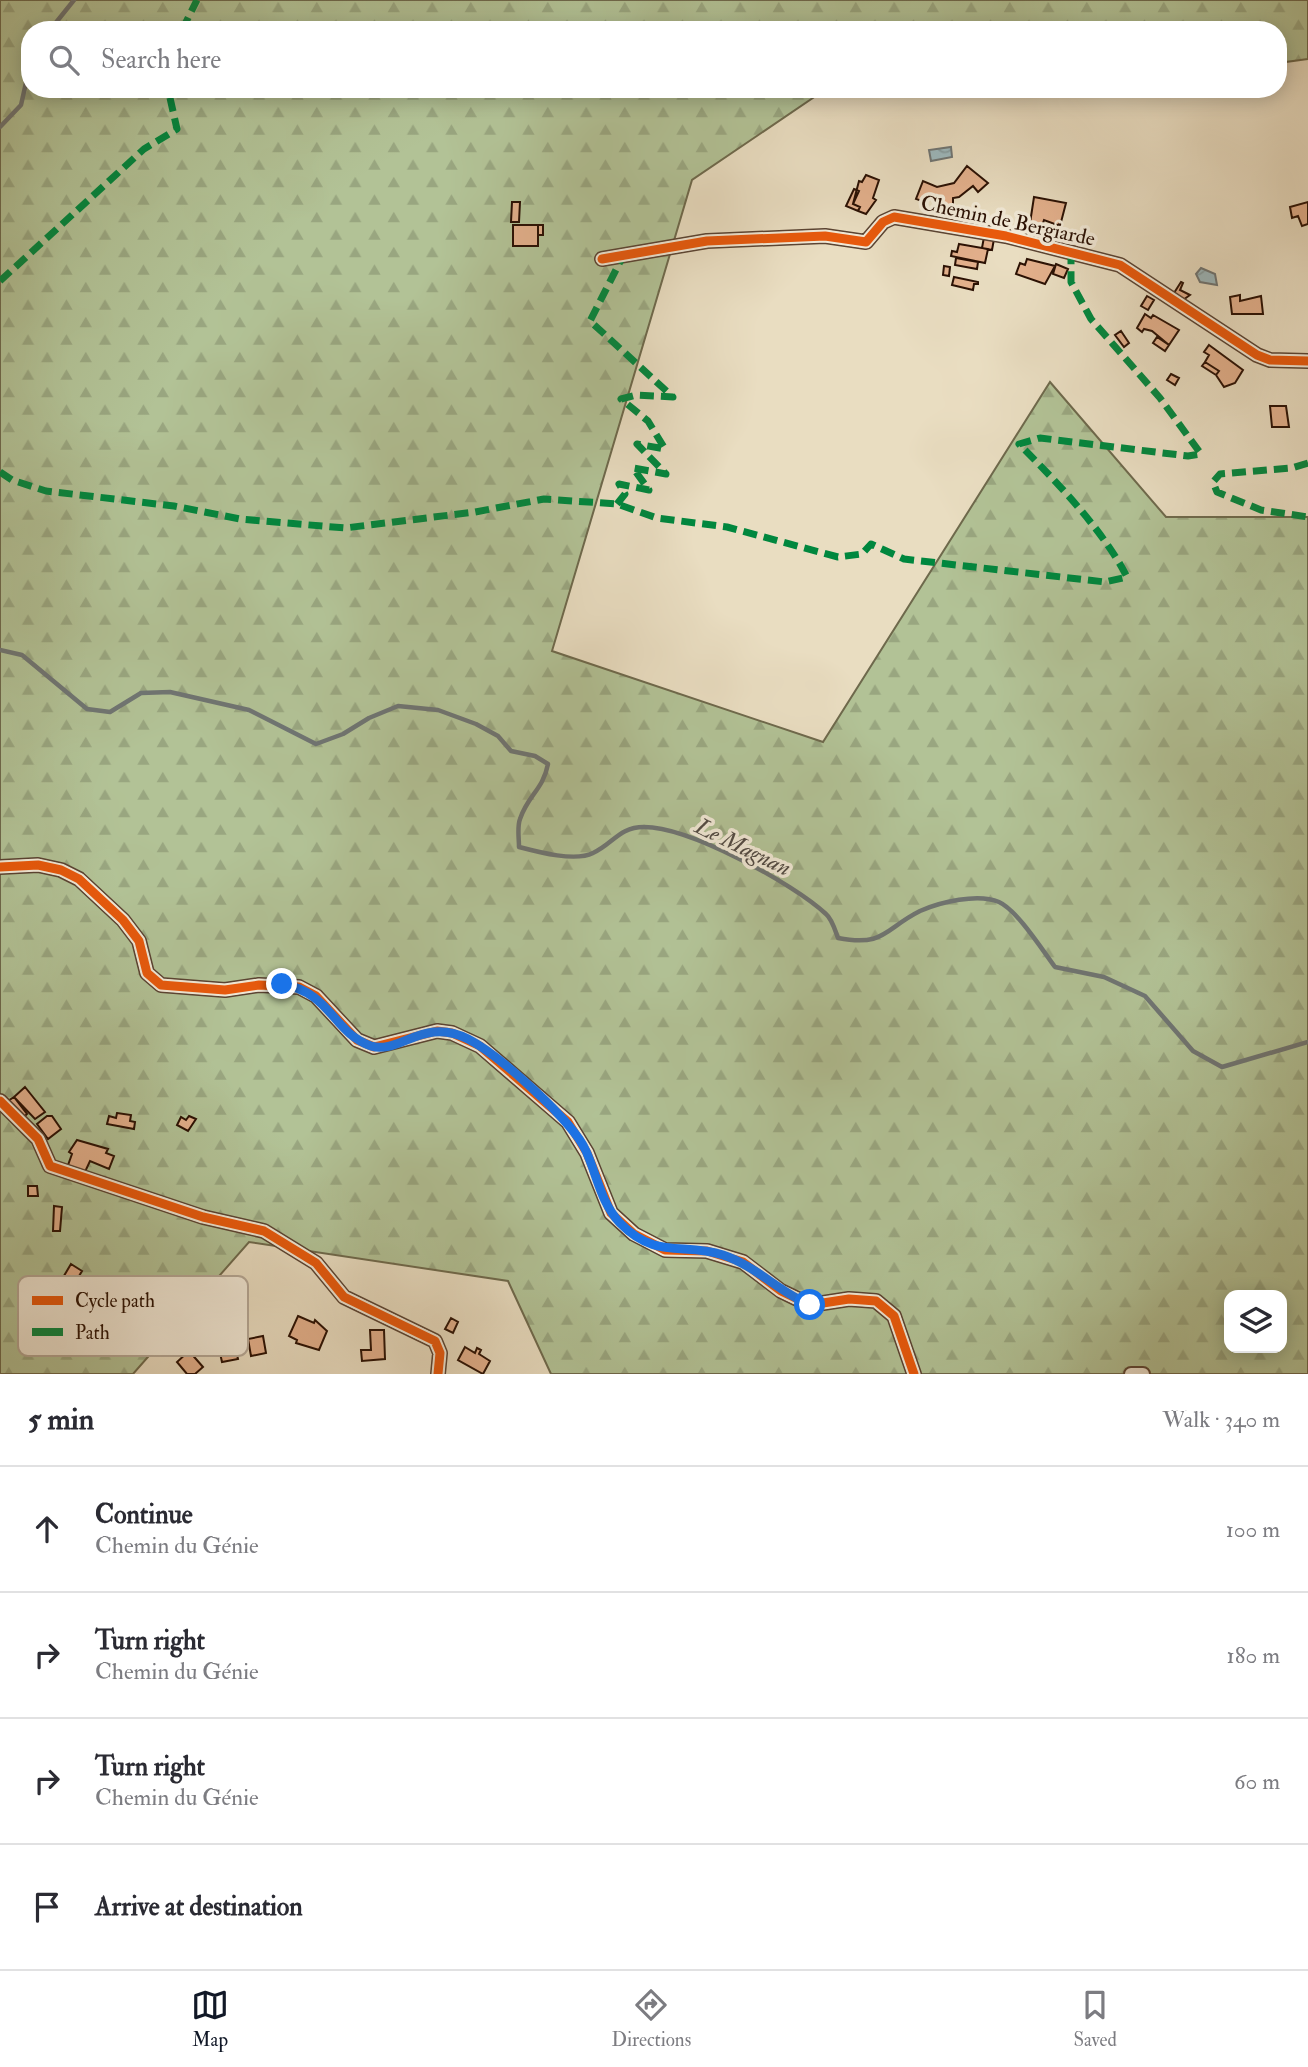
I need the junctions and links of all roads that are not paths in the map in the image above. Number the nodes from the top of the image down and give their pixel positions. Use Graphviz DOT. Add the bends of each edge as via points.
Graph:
graph roads {
  1 [pos="602,258"];
  2 [pos="1308,361"];
  3 [pos="0,867"];
  4 [pos="0,1101"];
  5 [pos="438,1374"];
  6 [pos="914,1374"];
  7 [pos="1130,1374"];
  8 [pos="1143,1374"];
  1 -- 2 [label="street, Chemin de Bergiarde" via="707,241 825,236 866,242 883,222 894,217 1006,236 1120,265 1257,355"];
  3 -- 6 [label="street" via="38,865 79,879 123,920 139,941 147,974 161,985 225,990 259,985 299,987 316,996 357,1040 374,1047 422,1032 452,1032 466,1038 568,1122 587,1153 611,1213 634,1234 665,1250 707,1251 743,1262 781,1291 810,1305 849,1299 876,1301 894,1316"];
  4 -- 5 [label="street" via="38,1139 50,1166 203,1217 264,1231 316,1263 344,1297 435,1341 440,1353"];
  7 -- 8 [label="street"];
}
